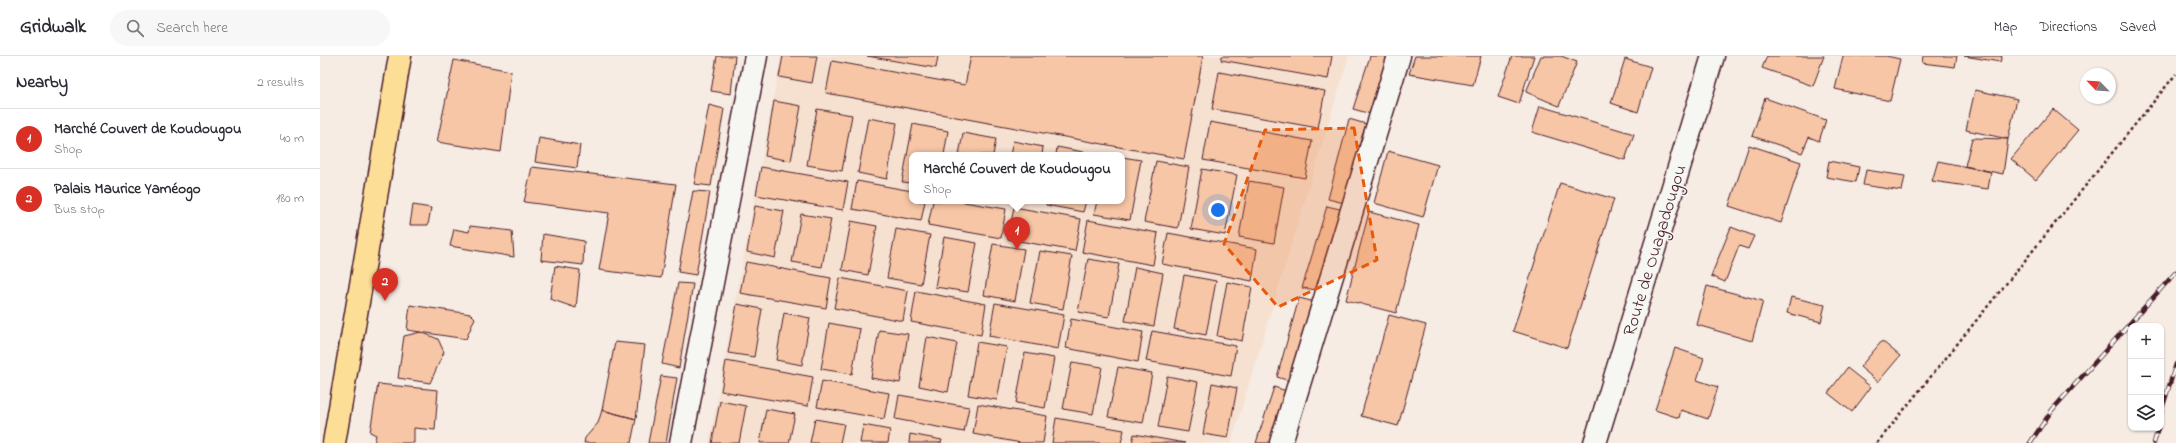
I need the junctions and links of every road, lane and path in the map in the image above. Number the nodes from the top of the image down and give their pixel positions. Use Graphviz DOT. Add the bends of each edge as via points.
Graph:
graph roads {
  1 [pos="400,56"];
  2 [pos="756,56"];
  3 [pos="1399,56"];
  4 [pos="1713,56"];
  5 [pos="2176,74"];
  6 [pos="334,443"];
  7 [pos="681,443"];
  8 [pos="1281,443"];
  9 [pos="1595,443"];
  10 [pos="1877,443"];
  1 -- 6 [label="main road"];
  2 -- 7 [label="street"];
  3 -- 8 [label="street"];
  4 -- 9 [label="street, Route de Ouagadougou"];
  5 -- 10 [label="path"];
}
